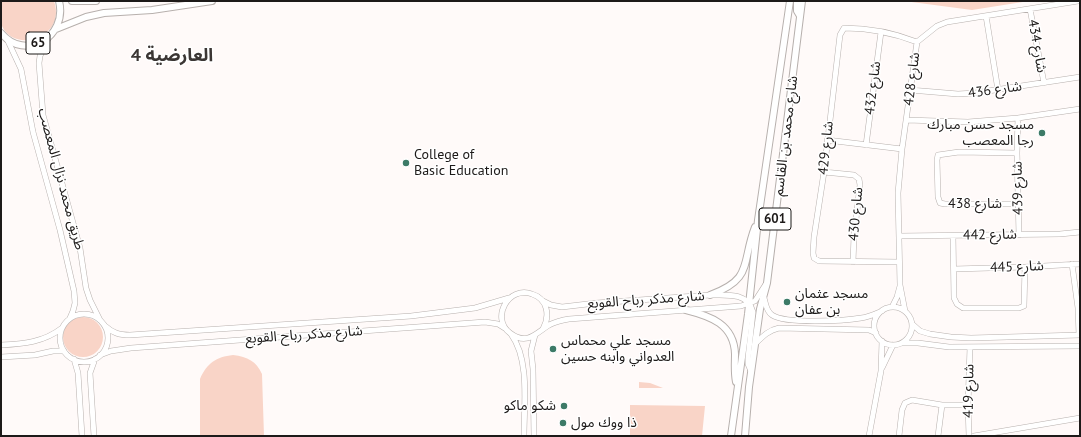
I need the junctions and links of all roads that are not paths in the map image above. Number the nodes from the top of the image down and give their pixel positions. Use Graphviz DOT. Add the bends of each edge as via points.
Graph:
graph roads {
  1 [pos="59,1"];
  2 [pos="72,1"];
  3 [pos="96,1"];
  4 [pos="212,1"];
  5 [pos="789,1"];
  6 [pos="797,1"];
  7 [pos="802,1"];
  8 [pos="806,1"];
  9 [pos="1078,1"];
  10 [pos="1030,9"];
  11 [pos="986,16"];
  12 [pos="801,17"];
  13 [pos="56,29"];
  14 [pos="800,30"];
  15 [pos="880,32"];
  16 [pos="1,33"];
  17 [pos="50,37"];
  18 [pos="7,39"];
  19 [pos="917,42"];
  20 [pos="1080,77"];
  21 [pos="1044,83"];
  22 [pos="910,90"];
  23 [pos="998,90"];
  24 [pos="1080,109"];
  25 [pos="1018,118"];
  26 [pos="907,120"];
  27 [pos="827,140"];
  28 [pos="866,144"];
  29 [pos="902,149"];
  30 [pos="1017,153"];
  31 [pos="824,172"];
  32 [pos="1018,204"];
  33 [pos="758,220"];
  34 [pos="1080,232"];
  35 [pos="1019,235"];
  36 [pos="900,236"];
  37 [pos="953,236"];
  38 [pos="853,262"];
  39 [pos="900,262"];
  40 [pos="1072,264"];
  41 [pos="1080,264"];
  42 [pos="1025,267"];
  43 [pos="954,269"];
  44 [pos="767,283"];
  45 [pos="900,285"];
  46 [pos="710,296"];
  47 [pos="509,298"];
  48 [pos="764,298"];
  49 [pos="542,300"];
  50 [pos="748,303"];
  51 [pos="892,307"];
  52 [pos="686,310"];
  53 [pos="882,311"];
  54 [pos="905,311"];
  55 [pos="70,318"];
  56 [pos="778,319"];
  57 [pos="100,320"];
  58 [pos="912,324"];
  59 [pos="105,326"];
  60 [pos="62,328"];
  61 [pos="779,328"];
  62 [pos="543,329"];
  63 [pos="508,331"];
  64 [pos="876,333"];
  65 [pos="535,335"];
  66 [pos="1079,335"];
  67 [pos="882,341"];
  68 [pos="756,343"];
  69 [pos="902,343"];
  70 [pos="1,345"];
  71 [pos="893,345"];
  72 [pos="1080,346"];
  73 [pos="970,347"];
  74 [pos="64,351"];
  75 [pos="100,355"];
  76 [pos="1,358"];
  77 [pos="74,359"];
  78 [pos="95,359"];
  79 [pos="881,371"];
  80 [pos="752,372"];
  81 [pos="738,386"];
  82 [pos="942,405"];
  83 [pos="968,406"];
  84 [pos="1080,418"];
  85 [pos="82,436"];
  86 [pos="94,436"];
  87 [pos="524,436"];
  88 [pos="534,436"];
  89 [pos="731,436"];
  90 [pos="745,436"];
  91 [pos="869,436"];
  92 [pos="899,436"];
  93 [pos="938,436"];
  94 [pos="969,436"];
  95 [pos="974,436"];
  1 -- 13 [label="main road, 65" via="61,11"];
  2 -- 3 [label="main road"];
  4 -- 13 [label="main road, 65" via="86,16"];
  5 -- 33 [label="main road, شارع محمد بن القاسم / 601"];
  6 -- 12 [label="main road" via="797,10"];
  7 -- 12 [label="main road, شارع محمد بن القاسم / 601"];
  8 -- 14 [label="main road"];
  9 -- 10 [label="street, شارع 428"];
  10 -- 11 [label="street, شارع 428"];
  10 -- 21 [label="street, شارع 434"];
  11 -- 19 [label="street, شارع 428" via="947,22 937,26"];
  11 -- 23 [label="street"];
  12 -- 14 [label="main road, شارع محمد بن القاسم / 601"];
  13 -- 17 [label="main road, 65"];
  14 -- 44 [label="main road, شارع محمد بن القاسم / 601"];
  15 -- 19 [label="street, شارع 429" via="897,34"];
  15 -- 27 [label="street, شارع 429" via="844,28 840,35"];
  15 -- 28 [label="street, شارع 432"];
  16 -- 18 [label="main road, 65"];
  17 -- 18 [label="main road, 65" via="40,43 29,45"];
  17 -- 57 [label="street, طريق محمد نزال المعصب" via="39,63 43,115 80,248 86,288"];
  18 -- 55 [label="street, طريق محمد نزال المعصب" via="21,69 33,132 60,230 75,303"];
  19 -- 22 [label="street, شارع 428"];
  20 -- 21 [label="street, شارع 436"];
  21 -- 23 [label="street, شارع 436"];
  22 -- 23 [label="street, شارع 436" via="958,94"];
  22 -- 26 [label="street, شارع 428"];
  24 -- 25 [label="street"];
  25 -- 26 [label="street" via="968,122"];
  25 -- 30 [label="street, شارع 439"];
  26 -- 29 [label="street, شارع 428"];
  27 -- 28 [label="street"];
  27 -- 31 [label="street, شارع 429"];
  28 -- 29 [label="street"];
  29 -- 36 [label="street, شارع 428" via="898,193"];
  30 -- 32 [label="street, شارع 439"];
  30 -- 32 [label="street, شارع 438" via="959,152 938,155 937,160 940,203"];
  31 -- 38 [label="street, شارع 430" via="859,179"];
  31 -- 38 [label="street, شارع 429" via="812,253 819,261"];
  32 -- 35 [label="street, شارع 439"];
  33 -- 46 [label="main road" via="741,275 728,288"];
  33 -- 50 [label="main road, شارع محمد بن القاسم / 601"];
  34 -- 35 [label="street, شارع 442"];
  35 -- 37 [label="street, شارع 442"];
  36 -- 37 [label="street, شارع 442"];
  36 -- 39 [label="street, شارع 428"];
  37 -- 43 [label="street"];
  38 -- 39 [label="street, شارع 429"];
  39 -- 45 [label="street, شارع 428"];
  40 -- 41 [label="street, شارع 445"];
  40 -- 42 [label="street, شارع 445"];
  40 -- 66 [label="street"];
  42 -- 43 [label="street, شارع 445"];
  42 -- 43 [label="street" via="1025,301 1024,306 1019,308 963,308 954,298"];
  44 -- 48 [label="main road, شارع محمد بن القاسم / 601"];
  44 -- 50 [label="street" via="757,299"];
  45 -- 51 [label="street, شارع 428"];
  45 -- 54 [label="street, شارع 428"];
  46 -- 49 [label="street, شارع مذكر رباح القوبع" via="562,307"];
  46 -- 50 [label="street, شارع مذكر رباح القوبع" via="737,296 744,298"];
  47 -- 49 [label="street" via="522,292 530,292"];
  47 -- 59 [label="street, شارع مذكر رباح القوبع" via="475,308 417,315 205,330 121,335"];
  47 -- 63 [label="street" via="501,313 503,324"];
  48 -- 56 [label="street" via="768,311"];
  48 -- 68 [label="main road, شارع محمد بن القاسم / 601" via="760,309"];
  49 -- 62 [label="street" via="548,317"];
  50 -- 52 [label="street, شارع مذكر رباح القوبع" via="732,307"];
  50 -- 80 [label="street" via="753,312 748,358"];
  50 -- 81 [label="main road, شارع محمد بن القاسم / 601"];
  51 -- 53 [label="street"];
  51 -- 54 [label="street"];
  52 -- 62 [label="street, شارع مذكر رباح القوبع" via="569,319 553,323"];
  52 -- 81 [label="main road" via="711,317 728,332 734,346"];
  53 -- 56 [label="street" via="862,318 842,320"];
  53 -- 64 [label="street" via="875,320"];
  54 -- 58 [label="street"];
  55 -- 57 [label="street" via="85,314 93,315"];
  55 -- 60 [label="street"];
  56 -- 61 [label="street" via="775,323"];
  57 -- 59 [label="street"];
  58 -- 66 [label="street" via="920,331 951,337"];
  58 -- 69 [label="street" via="910,335"];
  59 -- 75 [label="street" via="108,338"];
  60 -- 70 [label="street" via="36,341"];
  60 -- 74 [label="street" via="60,336"];
  61 -- 64 [label="street" via="869,330"];
  61 -- 68 [label="street" via="767,332"];
  62 -- 65 [label="street"];
  63 -- 65 [label="street" via="522,338"];
  63 -- 75 [label="street, شارع مذكر رباح القوبع" via="498,324 485,322 131,348"];
  63 -- 87 [label="street" via="518,345 524,366"];
  64 -- 67 [label="street"];
  65 -- 88 [label="street" via="531,351"];
  67 -- 71 [label="street"];
  67 -- 79 [label="street"];
  68 -- 80 [label="main road, شارع محمد بن القاسم / 601"];
  69 -- 71 [label="street"];
  69 -- 73 [label="street"];
  71 -- 79 [label="street"];
  72 -- 73 [label="street"];
  73 -- 83 [label="street, شارع 419"];
  74 -- 76 [label="street"];
  74 -- 77 [label="street"];
  75 -- 78 [label="street"];
  77 -- 78 [label="street"];
  77 -- 85 [label="street" via="78,373"];
  78 -- 86 [label="street" via="90,373"];
  79 -- 91 [label="street"];
  80 -- 90 [label="main road, شارع محمد بن القاسم / 601"];
  81 -- 89 [label="main road, شارع محمد بن القاسم / 601"];
  82 -- 83 [label="street"];
  82 -- 92 [label="street" via="912,400 905,403"];
  82 -- 93 [label="street"];
  83 -- 94 [label="street, شارع 419"];
  84 -- 95 [label="street"];
}
